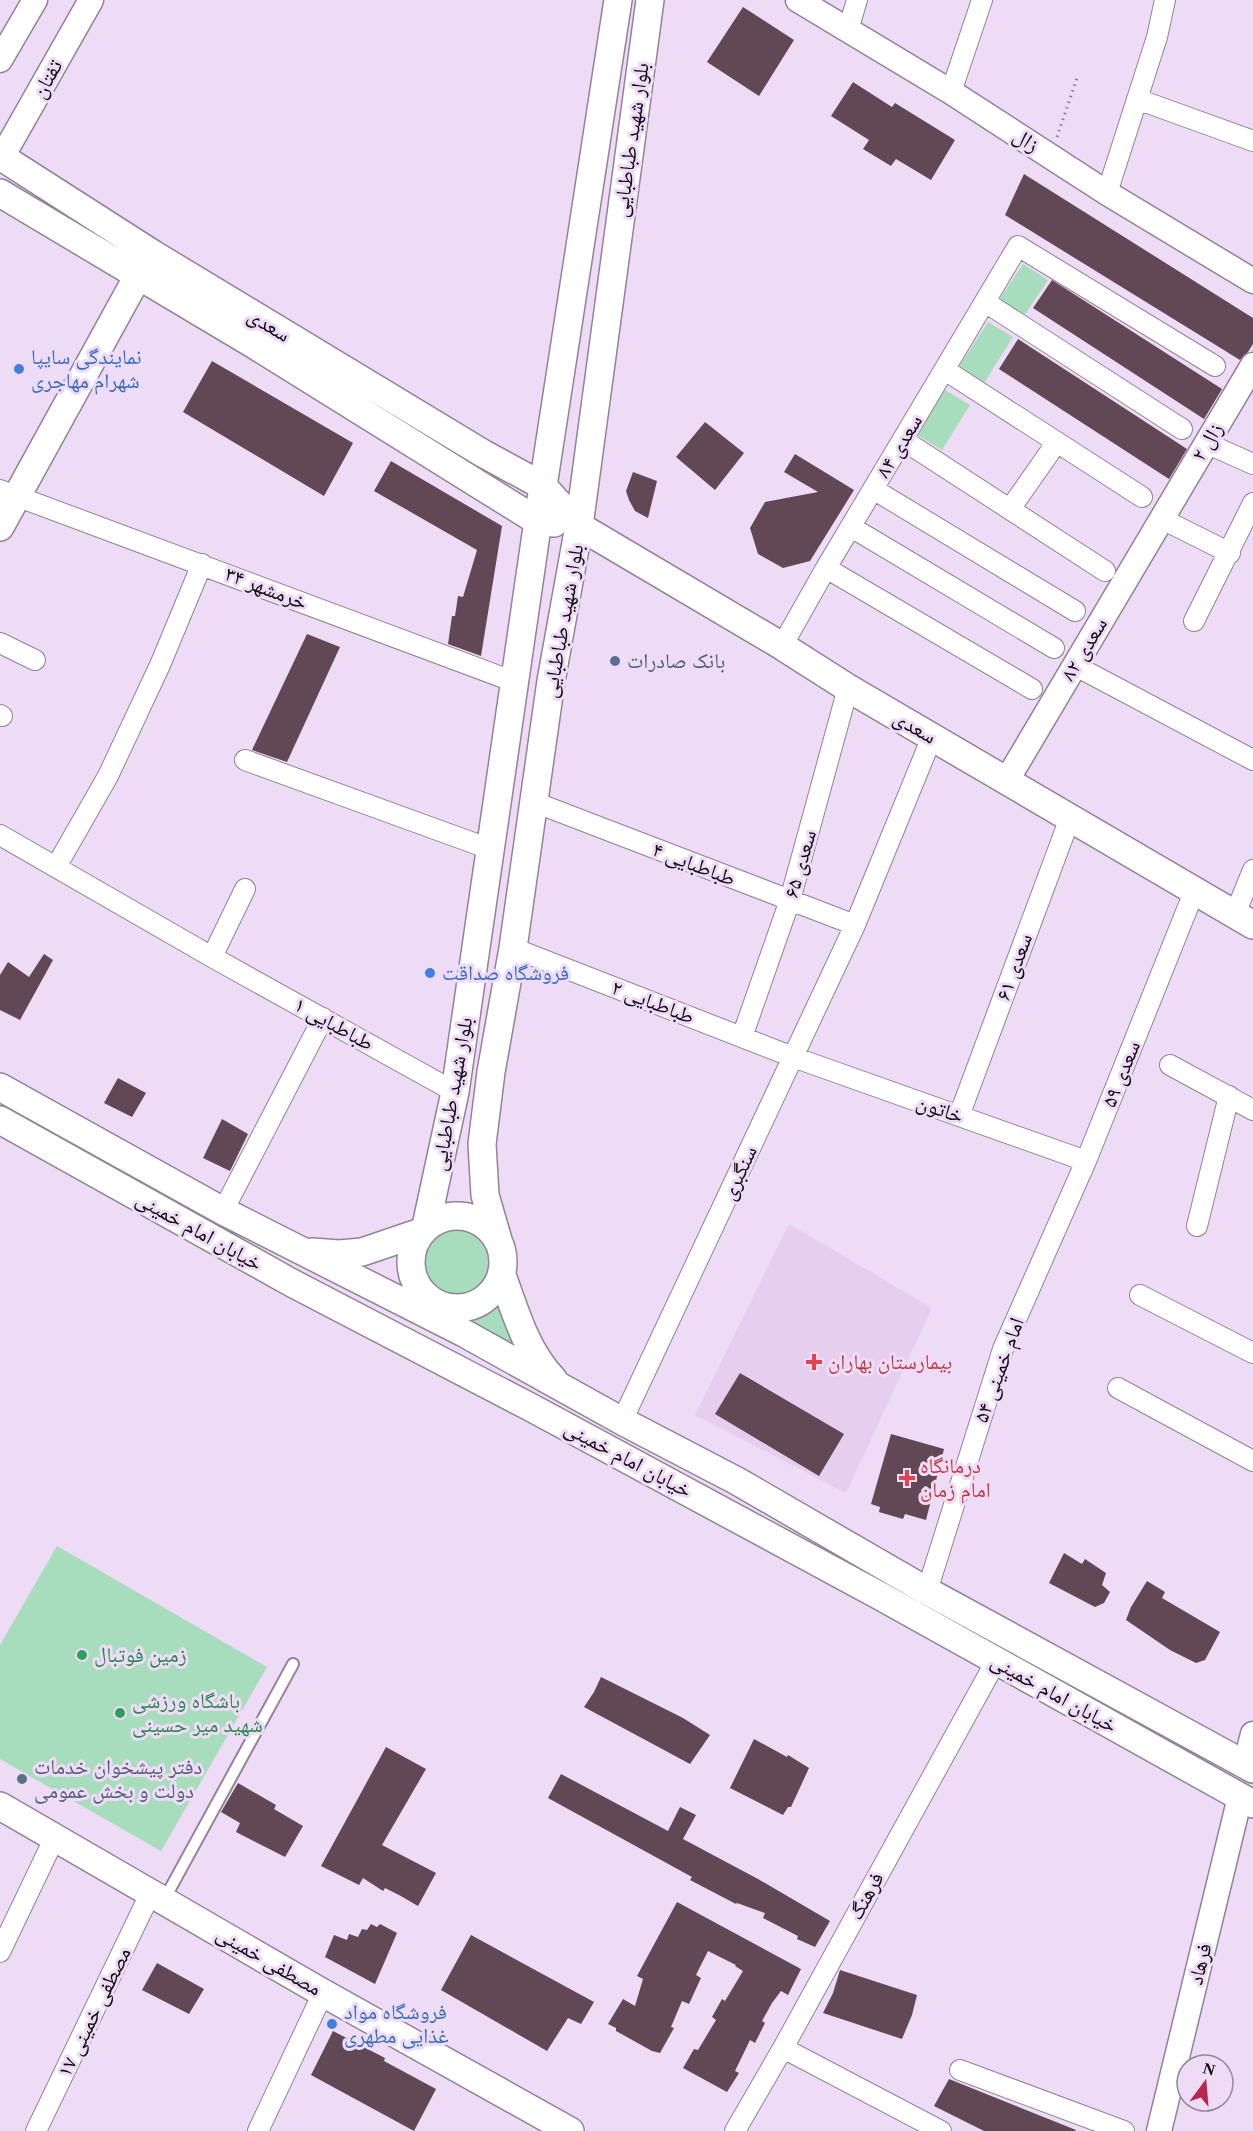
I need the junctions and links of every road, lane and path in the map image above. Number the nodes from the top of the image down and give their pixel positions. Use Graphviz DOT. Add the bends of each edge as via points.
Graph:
graph roads {
  1 [pos="35,0"];
  2 [pos="91,0"];
  3 [pos="618,0"];
  4 [pos="650,0"];
  5 [pos="798,0"];
  6 [pos="857,0"];
  7 [pos="982,0"];
  8 [pos="1165,0"];
  9 [pos="848,30"];
  10 [pos="0,60"];
  11 [pos="1077,78"];
  12 [pos="951,92"];
  13 [pos="1137,99"];
  14 [pos="1253,141"];
  15 [pos="1050,155"];
  16 [pos="1,156"];
  17 [pos="0,193"];
  18 [pos="1107,193"];
  19 [pos="138,276"];
  20 [pos="1253,281"];
  21 [pos="985,303"];
  22 [pos="1253,365"];
  23 [pos="1215,366"];
  24 [pos="945,370"];
  25 [pos="1182,429"];
  26 [pos="903,440"];
  27 [pos="1057,442"];
  28 [pos="1206,443"];
  29 [pos="1253,464"];
  30 [pos="543,486"];
  31 [pos="873,489"];
  32 [pos="8,492"];
  33 [pos="1142,497"];
  34 [pos="1253,503"];
  35 [pos="1010,509"];
  36 [pos="1162,519"];
  37 [pos="538,522"];
  38 [pos="579,526"];
  39 [pos="0,527"];
  40 [pos="851,527"];
  41 [pos="1230,553"];
  42 [pos="202,564"];
  43 [pos="826,568"];
  44 [pos="1105,571"];
  45 [pos="1075,611"];
  46 [pos="1194,621"];
  47 [pos="0,643"];
  48 [pos="782,646"];
  49 [pos="1054,648"];
  50 [pos="35,660"];
  51 [pos="1074,665"];
  52 [pos="515,682"];
  53 [pos="848,688"];
  54 [pos="1032,689"];
  55 [pos="932,737"];
  56 [pos="245,760"];
  57 [pos="1253,760"];
  58 [pos="1007,780"];
  59 [pos="534,802"];
  60 [pos="1070,818"];
  61 [pos="0,835"];
  62 [pos="490,849"];
  63 [pos="56,867"];
  64 [pos="1253,870"];
  65 [pos="245,889"];
  66 [pos="1194,892"];
  67 [pos="790,900"];
  68 [pos="1244,920"];
  69 [pos="855,925"];
  70 [pos="513,948"];
  71 [pos="212,957"];
  72 [pos="323,1018"];
  73 [pos="742,1037"];
  74 [pos="793,1057"];
  75 [pos="1170,1065"];
  76 [pos="0,1087"];
  77 [pos="454,1092"];
  78 [pos="1229,1096"];
  79 [pos="1253,1110"];
  80 [pos="959,1116"];
  81 [pos="0,1120"];
  82 [pos="1086,1161"];
  83 [pos="223,1211"];
  84 [pos="1197,1226"];
  85 [pos="423,1229"];
  86 [pos="498,1240"];
  87 [pos="302,1250"];
  88 [pos="1045,1255"];
  89 [pos="502,1275"];
  90 [pos="1140,1295"];
  91 [pos="428,1304"];
  92 [pos="366,1321"];
  93 [pos="462,1332"];
  94 [pos="1253,1353"];
  95 [pos="562,1388"];
  96 [pos="1118,1388"];
  97 [pos="532,1408"];
  98 [pos="622,1421"];
  99 [pos="1253,1461"];
  100 [pos="927,1591"];
  101 [pos="996,1661"];
  102 [pos="293,1664"];
  103 [pos="1253,1734"];
  104 [pos="1249,1767"];
  105 [pos="1246,1801"];
  106 [pos="0,1806"];
  107 [pos="55,1837"];
  108 [pos="158,1896"];
  109 [pos="0,1952"];
  110 [pos="323,1993"];
  111 [pos="783,2048"];
  112 [pos="960,2070"];
  113 [pos="36,2131"];
  114 [pos="258,2131"];
  115 [pos="570,2131"];
  116 [pos="735,2131"];
  117 [pos="941,2131"];
  118 [pos="1124,2131"];
  119 [pos="1159,2131"];
  1 -- 10 [label="street"];
  2 -- 16 [label="street, تفتان"];
  3 -- 30 [label="main road, بلوار شهید طباطبایی"];
  4 -- 38 [label="main road, بلوار شهید طباطبایی"];
  5 -- 9 [label="street, زال"];
  6 -- 9 [label="street"];
  7 -- 12 [label="street"];
  8 -- 13 [label="street"];
  9 -- 12 [label="street, زال"];
  11 -- 15 [label="path"];
  12 -- 15 [label="street, زال"];
  13 -- 14 [label="street"];
  13 -- 18 [label="street"];
  15 -- 18 [label="street, زال"];
  16 -- 30 [label="main road, سعدی" via="163,261"];
  17 -- 19 [label="main road, سعدی"];
  18 -- 20 [label="street, زال"];
  19 -- 32 [label="main road"];
  19 -- 37 [label="main road, سعدی"];
  21 -- 23 [label="street, سعدی ۸۴" via="1018,246"];
  21 -- 24 [label="street, سعدی ۸۴"];
  21 -- 25 [label="street"];
  22 -- 28 [label="street, زال ۲"];
  24 -- 26 [label="street, سعدی ۸۴"];
  24 -- 27 [label="street"];
  26 -- 31 [label="street, سعدی ۸۴"];
  26 -- 35 [label="street"];
  27 -- 33 [label="street"];
  27 -- 35 [label="street"];
  28 -- 29 [label="street"];
  28 -- 36 [label="street, زال ۲"];
  30 -- 37 [label="main road, بلوار شهید طباطبایی"];
  30 -- 38 [label="main road, سعدی"];
  31 -- 40 [label="street, سعدی ۸۴"];
  31 -- 45 [label="street"];
  32 -- 39 [label="main road"];
  32 -- 42 [label="street, خرمشهر ۳۴"];
  34 -- 41 [label="street"];
  35 -- 44 [label="street"];
  36 -- 41 [label="street"];
  36 -- 51 [label="street, سعدی ۸۲"];
  37 -- 38 [label="main road"];
  37 -- 52 [label="main road, بلوار شهید طباطبایی"];
  38 -- 48 [label="main road, سعدی"];
  38 -- 59 [label="main road, بلوار شهید طباطبایی"];
  40 -- 43 [label="street, سعدی ۸۴"];
  40 -- 49 [label="street"];
  41 -- 46 [label="street"];
  42 -- 52 [label="street, خرمشهر ۳۴"];
  42 -- 63 [label="street" via="108,776"];
  43 -- 48 [label="street, سعدی ۸۴"];
  43 -- 54 [label="street"];
  47 -- 50 [label="street"];
  48 -- 53 [label="main road, سعدی"];
  51 -- 57 [label="street"];
  51 -- 58 [label="street, سعدی ۸۲"];
  52 -- 62 [label="main road, بلوار شهید طباطبایی"];
  53 -- 55 [label="main road, سعدی"];
  53 -- 67 [label="street, سعدی ۶۵"];
  55 -- 58 [label="main road, سعدی"];
  55 -- 69 [label="street, سنگبری"];
  56 -- 62 [label="street"];
  58 -- 60 [label="main road, سعدی"];
  59 -- 67 [label="street, طباطبایی ۴"];
  59 -- 70 [label="main road, بلوار شهید طباطبایی"];
  60 -- 66 [label="main road, سعدی"];
  60 -- 80 [label="street, سعدی ۶۱"];
  61 -- 63 [label="street, طباطبایی ۱"];
  62 -- 77 [label="main road, بلوار شهید طباطبایی"];
  63 -- 71 [label="street, طباطبایی ۱"];
  64 -- 68 [label="street"];
  65 -- 71 [label="street"];
  66 -- 68 [label="main road, سعدی"];
  66 -- 82 [label="street, سعدی ۵۹"];
  67 -- 69 [label="street, طباطبایی ۴"];
  67 -- 73 [label="street, سعدی ۶۵"];
  69 -- 74 [label="street, سنگبری"];
  70 -- 73 [label="street, طباطبایی ۲"];
  70 -- 86 [label="main road, بلوار شهید طباطبایی" via="482,1144 485,1195"];
  71 -- 72 [label="street, طباطبایی ۱"];
  72 -- 77 [label="street, طباطبایی ۱"];
  72 -- 83 [label="street"];
  73 -- 74 [label="street, طباطبایی ۲"];
  74 -- 80 [label="street, خاتون"];
  74 -- 98 [label="street, سنگبری"];
  75 -- 78 [label="street"];
  76 -- 83 [label="main road, خیابان امام خمینی"];
  77 -- 85 [label="main road, بلوار شهید طباطبایی"];
  78 -- 79 [label="street"];
  78 -- 84 [label="street"];
  80 -- 82 [label="street, خاتون"];
  81 -- 92 [label="main road, خیابان امام خمینی"];
  82 -- 88 [label="street, سعدی ۵۹"];
  83 -- 87 [label="main road, خیابان امام خمینی"];
  85 -- 86 [label="main road" via="441,1218 457,1215 488,1227"];
  85 -- 87 [label="main road" via="362,1252"];
  85 -- 91 [label="main road" via="413,1245 410,1260 412,1275"];
  86 -- 89 [label="main road"];
  87 -- 91 [label="main road, خیابان امام خمینی"];
  88 -- 100 [label="street, امام خمینی ۵۴" via="1003,1349"];
  89 -- 91 [label="main road" via="486,1298 473,1305 459,1308"];
  89 -- 95 [label="main road" via="518,1322 541,1366"];
  90 -- 94 [label="street"];
  91 -- 92 [label="main road"];
  91 -- 93 [label="main road"];
  92 -- 97 [label="main road, خیابان امام خمینی"];
  93 -- 95 [label="main road, خیابان امام خمینی"];
  93 -- 97 [label="main road" via="489,1368"];
  95 -- 98 [label="main road, خیابان امام خمینی"];
  96 -- 99 [label="street"];
  97 -- 101 [label="main road, خیابان امام خمینی"];
  98 -- 100 [label="main road, خیابان امام خمینی" via="737,1481"];
  100 -- 104 [label="main road, خیابان امام خمینی"];
  101 -- 105 [label="main road, خیابان امام خمینی"];
  101 -- 111 [label="street, فرهنگ"];
  102 -- 108 [label="lane"];
  103 -- 104 [label="street"];
  105 -- 119 [label="street, فرهاد"];
  106 -- 107 [label="main road, مصطفی خمینی"];
  107 -- 108 [label="main road, مصطفی خمینی"];
  107 -- 109 [label="street"];
  108 -- 110 [label="main road, مصطفی خمینی"];
  108 -- 113 [label="street, مصطفی خمینی ۱۷"];
  110 -- 114 [label="street"];
  110 -- 115 [label="main road, مصطفی خمینی"];
  111 -- 116 [label="street, فرهنگ"];
  111 -- 117 [label="street"];
  112 -- 118 [label="street"];
}
